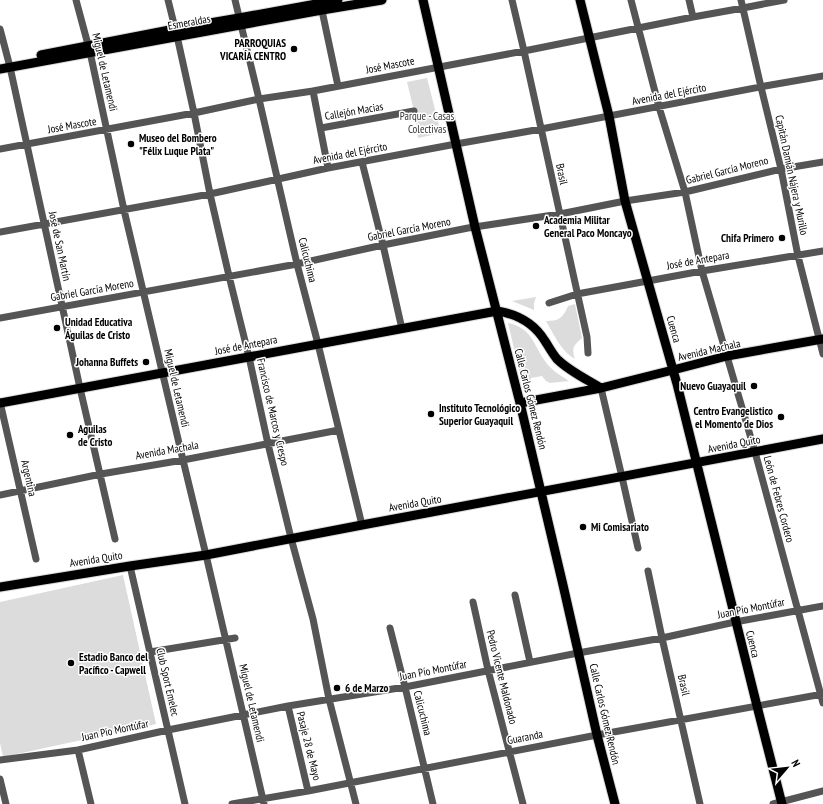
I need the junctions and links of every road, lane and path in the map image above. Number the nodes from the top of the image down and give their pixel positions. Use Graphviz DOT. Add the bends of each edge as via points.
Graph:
graph roads {
  1 [pos="76,0"];
  2 [pos="168,0"];
  3 [pos="235,0"];
  4 [pos="338,0"];
  5 [pos="382,0"];
  6 [pos="422,0"];
  7 [pos="512,0"];
  8 [pos="580,0"];
  9 [pos="631,0"];
  10 [pos="689,0"];
  11 [pos="741,0"];
  12 [pos="784,0"];
  13 [pos="320,4"];
  14 [pos="743,8"];
  15 [pos="693,16"];
  16 [pos="240,22"];
  17 [pos="638,27"];
  18 [pos="0,29"];
  19 [pos="176,32"];
  20 [pos="590,37"];
  21 [pos="89,49"];
  22 [pos="524,51"];
  23 [pos="6,64"];
  24 [pos="439,67"];
  25 [pos="0,69"];
  26 [pos="823,76"];
  27 [pos="338,86"];
  28 [pos="761,87"];
  29 [pos="313,91"];
  30 [pos="259,99"];
  31 [pos="659,107"];
  32 [pos="414,111"];
  33 [pos="194,113"];
  34 [pos="609,116"];
  35 [pos="321,128"];
  36 [pos="541,129"];
  37 [pos="106,130"];
  38 [pos="27,144"];
  39 [pos="456,144"];
  40 [pos="0,149"];
  41 [pos="362,162"];
  42 [pos="823,162"];
  43 [pos="328,168"];
  44 [pos="781,169"];
  45 [pos="278,179"];
  46 [pos="685,192"];
  47 [pos="210,194"];
  48 [pos="626,201"];
  49 [pos="124,210"];
  50 [pos="560,214"];
  51 [pos="44,224"];
  52 [pos="475,227"];
  53 [pos="0,232"];
  54 [pos="383,245"];
  55 [pos="823,251"];
  56 [pos="798,256"];
  57 [pos="297,264"];
  58 [pos="702,271"];
  59 [pos="229,276"];
  60 [pos="648,281"];
  61 [pos="143,292"];
  62 [pos="577,294"];
  63 [pos="549,303"];
  64 [pos="62,307"];
  65 [pos="497,311"];
  66 [pos="0,318"];
  67 [pos="402,329"];
  68 [pos="821,339"];
  69 [pos="318,344"];
  70 [pos="588,353"];
  71 [pos="823,354"];
  72 [pos="727,356"];
  73 [pos="249,357"];
  74 [pos="673,370"];
  75 [pos="162,373"];
  76 [pos="80,388"];
  77 [pos="601,388"];
  78 [pos="0,403"];
  79 [pos="520,403"];
  80 [pos="339,430"];
  81 [pos="823,439"];
  82 [pos="268,444"];
  83 [pos="755,452"];
  84 [pos="183,460"];
  85 [pos="696,463"];
  86 [pos="101,474"];
  87 [pos="622,477"];
  88 [pos="20,491"];
  89 [pos="541,492"];
  90 [pos="0,495"];
  91 [pos="362,525"];
  92 [pos="291,538"];
  93 [pos="115,539"];
  94 [pos="638,548"];
  95 [pos="206,555"];
  96 [pos="36,559"];
  97 [pos="130,566"];
  98 [pos="648,571"];
  99 [pos="10,585"];
  100 [pos="0,587"];
  101 [pos="0,590"];
  102 [pos="515,595"];
  103 [pos="473,602"];
  104 [pos="823,606"];
  105 [pos="798,610"];
  106 [pos="735,622"];
  107 [pos="390,628"];
  108 [pos="235,638"];
  109 [pos="662,638"];
  110 [pos="226,640"];
  111 [pos="150,652"];
  112 [pos="578,653"];
  113 [pos="530,662"];
  114 [pos="488,670"];
  115 [pos="405,687"];
  116 [pos="822,694"];
  117 [pos="329,699"];
  118 [pos="823,703"];
  119 [pos="288,706"];
  120 [pos="756,706"];
  121 [pos="243,716"];
  122 [pos="681,720"];
  123 [pos="168,730"];
  124 [pos="597,735"];
  125 [pos="78,750"];
  126 [pos="509,752"];
  127 [pos="0,760"];
  128 [pos="424,768"];
  129 [pos="0,779"];
  130 [pos="351,782"];
  131 [pos="308,791"];
  132 [pos="823,791"];
  133 [pos="264,801"];
  134 [pos="779,803"];
  135 [pos="6,804"];
  136 [pos="91,804"];
  137 [pos="185,804"];
  138 [pos="232,804"];
  139 [pos="356,804"];
  140 [pos="433,804"];
  141 [pos="523,804"];
  142 [pos="615,804"];
  143 [pos="700,804"];
  1 -- 21 [label="street, Miguel de Letamendi"];
  2 -- 19 [label="street, Francisco de Marcos y Crespo"];
  3 -- 16 [label="street, Calicuchima"];
  4 -- 13 [label="main road, Esmeraldas"];
  5 -- 13 [label="main road, Esmeraldas"];
  6 -- 24 [label="main road, Calle Carlos Gómez Rendón"];
  7 -- 22 [label="street, Brasil"];
  8 -- 20 [label="main road, Cuenca"];
  9 -- 17 [label="street, León de Febres Cordero"];
  10 -- 15 [label="street"];
  11 -- 14 [label="street, Capitán Damián Nájera y Murillo"];
  12 -- 14 [label="street, José Mascote"];
  13 -- 16 [label="main road, Esmeraldas"];
  13 -- 27 [label="street"];
  14 -- 15 [label="street, José Mascote"];
  14 -- 28 [label="street, Capitán Damián Nájera y Murillo"];
  15 -- 17 [label="street, José Mascote"];
  16 -- 19 [label="main road, Esmeraldas"];
  16 -- 30 [label="street, Calicuchima"];
  17 -- 20 [label="street, José Mascote"];
  17 -- 31 [label="street, León de Febres Cordero"];
  18 -- 23 [label="street, José de San Martín"];
  19 -- 21 [label="main road, Esmeraldas"];
  19 -- 33 [label="street, Francisco de Marcos y Crespo"];
  20 -- 22 [label="street, José Mascote"];
  20 -- 34 [label="main road, Cuenca"];
  21 -- 23 [label="main road, Esmeraldas"];
  21 -- 37 [label="street, Miguel de Letamendi"];
  22 -- 24 [label="street, José Mascote"];
  22 -- 36 [label="street, Brasil"];
  23 -- 25 [label="main road, Esmeraldas"];
  23 -- 38 [label="street, José de San Martín"];
  24 -- 27 [label="street, José Mascote"];
  24 -- 39 [label="main road, Calle Carlos Gómez Rendón"];
  26 -- 28 [label="street, Avenida del Ejército"];
  27 -- 29 [label="street, José Mascote"];
  28 -- 31 [label="street, Avenida del Ejército"];
  28 -- 44 [label="street, Capitán Damián Nájera y Murillo"];
  29 -- 30 [label="street, José Mascote"];
  29 -- 35 [label="street"];
  30 -- 33 [label="street, José Mascote"];
  30 -- 45 [label="street, Calicuchima"];
  31 -- 34 [label="street, Avenida del Ejército"];
  31 -- 46 [label="street, León de Febres Cordero"];
  32 -- 35 [label="street, Callejón Macias"];
  33 -- 37 [label="street, José Mascote"];
  33 -- 47 [label="street, Francisco de Marcos y Crespo"];
  34 -- 36 [label="street, Avenida del Ejército"];
  34 -- 48 [label="main road, Cuenca"];
  35 -- 43 [label="street"];
  36 -- 39 [label="street, Avenida del Ejército"];
  36 -- 50 [label="street, Brasil"];
  37 -- 38 [label="street, José Mascote"];
  37 -- 49 [label="street, Miguel de Letamendi"];
  38 -- 40 [label="street, José Mascote"];
  38 -- 51 [label="street, José de San Martín"];
  39 -- 41 [label="street, Avenida del Ejército"];
  39 -- 52 [label="main road, Calle Carlos Gómez Rendón"];
  41 -- 43 [label="street, Avenida del Ejército"];
  41 -- 54 [label="street"];
  42 -- 44 [label="street, Gabriel García Moreno"];
  43 -- 45 [label="street, Avenida del Ejército"];
  44 -- 46 [label="street, Gabriel García Moreno"];
  44 -- 56 [label="street, Capitán Damián Nájera y Murillo"];
  45 -- 47 [label="street, Avenida del Ejército"];
  45 -- 57 [label="street, Calicuchima"];
  46 -- 48 [label="street, Gabriel García Moreno"];
  46 -- 58 [label="street, León de Febres Cordero"];
  47 -- 49 [label="street, Avenida del Ejército"];
  47 -- 59 [label="street, Francisco de Marcos y Crespo"];
  48 -- 50 [label="street, Gabriel García Moreno"];
  48 -- 60 [label="main road, Cuenca"];
  49 -- 51 [label="street, Avenida del Ejército"];
  49 -- 61 [label="street, Miguel de Letamendi"];
  50 -- 52 [label="street, Gabriel García Moreno"];
  50 -- 62 [label="street, Brasil"];
  51 -- 53 [label="street, Avenida del Ejército"];
  51 -- 64 [label="street, José de San Martín"];
  52 -- 54 [label="street, Gabriel García Moreno"];
  52 -- 65 [label="main road, Calle Carlos Gómez Rendón"];
  54 -- 57 [label="street, Gabriel García Moreno"];
  54 -- 67 [label="street"];
  55 -- 56 [label="street, José de Antepara"];
  56 -- 58 [label="street, José de Antepara"];
  56 -- 68 [label="street, Capitán Damián Nájera y Murillo"];
  57 -- 59 [label="street, Gabriel García Moreno"];
  57 -- 69 [label="street, Calicuchima"];
  58 -- 60 [label="street, José de Antepara"];
  58 -- 72 [label="street, León de Febres Cordero"];
  59 -- 61 [label="street, Gabriel García Moreno"];
  59 -- 73 [label="street, Francisco de Marcos y Crespo"];
  60 -- 62 [label="street, José de Antepara"];
  60 -- 74 [label="main road, Cuenca"];
  61 -- 64 [label="street, Gabriel García Moreno"];
  61 -- 75 [label="street, Miguel de Letamendi"];
  62 -- 63 [label="street, José de Antepara"];
  62 -- 70 [label="street, Brasil"];
  64 -- 66 [label="street, Gabriel García Moreno"];
  64 -- 76 [label="street, José de San Martín"];
  65 -- 67 [label="main road, José de Antepara"];
  65 -- 77 [label="main road" via="528,322 565,367"];
  65 -- 79 [label="main road, Calle Carlos Gómez Rendón"];
  67 -- 69 [label="main road, José de Antepara"];
  68 -- 71 [label="street, Capitán Damián Nájera y Murillo"];
  68 -- 72 [label="main road, Avenida Machala"];
  69 -- 73 [label="main road, José de Antepara"];
  69 -- 80 [label="street, Calicuchima"];
  72 -- 74 [label="main road, Avenida Machala"];
  72 -- 83 [label="street, León de Febres Cordero"];
  73 -- 75 [label="main road, José de Antepara"];
  73 -- 82 [label="street, Francisco de Marcos y Crespo"];
  74 -- 77 [label="main road, Avenida Machala"];
  74 -- 85 [label="main road, Cuenca"];
  75 -- 76 [label="main road, José de Antepara"];
  75 -- 84 [label="street, Miguel de Letamendi"];
  76 -- 78 [label="main road, José de Antepara"];
  76 -- 86 [label="street, José de San Martín"];
  77 -- 79 [label="main road, Avenida Machala"];
  77 -- 87 [label="street"];
  78 -- 88 [label="street, Argentina"];
  79 -- 89 [label="main road, Calle Carlos Gómez Rendón"];
  80 -- 82 [label="street, Avenida Machala"];
  80 -- 91 [label="street, Calicuchima"];
  81 -- 83 [label="main road, Avenida Quito"];
  82 -- 84 [label="street, Avenida Machala"];
  82 -- 92 [label="street, Francisco de Marcos y Crespo"];
  83 -- 85 [label="main road, Avenida Quito"];
  83 -- 105 [label="street, León de Febres Cordero"];
  84 -- 86 [label="street, Avenida Machala"];
  84 -- 95 [label="street, Miguel de Letamendi"];
  85 -- 87 [label="main road, Avenida Quito"];
  85 -- 106 [label="main road, Cuenca"];
  86 -- 88 [label="street, Avenida Machala"];
  86 -- 93 [label="street, José de San Martín"];
  87 -- 89 [label="main road, Avenida Quito"];
  87 -- 94 [label="street"];
  88 -- 90 [label="street, Avenida Machala"];
  88 -- 96 [label="street, Argentina"];
  89 -- 91 [label="main road, Avenida Quito"];
  89 -- 112 [label="main road, Calle Carlos Gómez Rendón"];
  91 -- 92 [label="main road, Avenida Quito"];
  92 -- 95 [label="main road, Avenida Quito"];
  92 -- 117 [label="street, Francisco de Marcos y Crespo" via="313,619"];
  95 -- 97 [label="main road, Avenida Quito"];
  95 -- 110 [label="street, Miguel de Letamendi"];
  97 -- 99 [label="main road, Avenida Quito"];
  97 -- 111 [label="street, Club Sport Emelec"];
  98 -- 109 [label="street, Brasil"];
  99 -- 100 [label="main road, Avenida Quito"];
  99 -- 101 [label="main road, Avenida Quito"];
  102 -- 113 [label="street"];
  103 -- 114 [label="street, Pedro Vicente Maldonado"];
  104 -- 105 [label="street, Juan Pío Montúfar"];
  105 -- 106 [label="street, Juan Pío Montúfar"];
  105 -- 116 [label="street, León de Febres Cordero"];
  106 -- 109 [label="street, Juan Pío Montúfar"];
  106 -- 120 [label="main road, Cuenca"];
  107 -- 115 [label="street, Calicuchima"];
  108 -- 110 [label="street"];
  109 -- 112 [label="street, Juan Pío Montúfar"];
  109 -- 122 [label="street, Brasil"];
  110 -- 111 [label="street"];
  110 -- 121 [label="street, Miguel de Letamendi"];
  111 -- 123 [label="street, Club Sport Emelec"];
  112 -- 113 [label="street, Juan Pío Montúfar"];
  112 -- 124 [label="main road, Calle Carlos Gómez Rendón"];
  113 -- 114 [label="street, Juan Pío Montúfar"];
  114 -- 115 [label="street, Juan Pío Montúfar"];
  114 -- 126 [label="street, Pedro Vicente Maldonado"];
  115 -- 117 [label="street, Juan Pío Montúfar"];
  115 -- 128 [label="street, Calicuchima"];
  116 -- 118 [label="street, León de Febres Cordero"];
  116 -- 120 [label="street, Guaranda"];
  117 -- 119 [label="street, Juan Pío Montúfar"];
  117 -- 130 [label="street, Francisco de Marcos y Crespo"];
  119 -- 121 [label="street, Juan Pío Montúfar"];
  119 -- 131 [label="street, Pasaje 28 de Mayo"];
  120 -- 122 [label="street, Guaranda"];
  120 -- 134 [label="main road, Cuenca"];
  121 -- 123 [label="street, Juan Pío Montúfar"];
  121 -- 133 [label="street, Miguel de Letamendi"];
  122 -- 124 [label="street, Guaranda"];
  122 -- 143 [label="street, Brasil"];
  123 -- 125 [label="street, Juan Pío Montúfar"];
  123 -- 137 [label="street, Club Sport Emelec"];
  124 -- 126 [label="street, Guaranda"];
  124 -- 142 [label="main road, Calle Carlos Gómez Rendón"];
  125 -- 127 [label="street, Juan Pío Montúfar"];
  125 -- 136 [label="street"];
  126 -- 128 [label="street, Guaranda"];
  126 -- 141 [label="street, Pedro Vicente Maldonado"];
  128 -- 130 [label="street, Guaranda"];
  128 -- 140 [label="street, Calicuchima"];
  129 -- 135 [label="street"];
  130 -- 131 [label="street, Guaranda"];
  130 -- 139 [label="street, Francisco de Marcos y Crespo"];
  131 -- 133 [label="street, Guaranda"];
  132 -- 134 [label="street"];
  133 -- 138 [label="street, Guaranda"];
}
